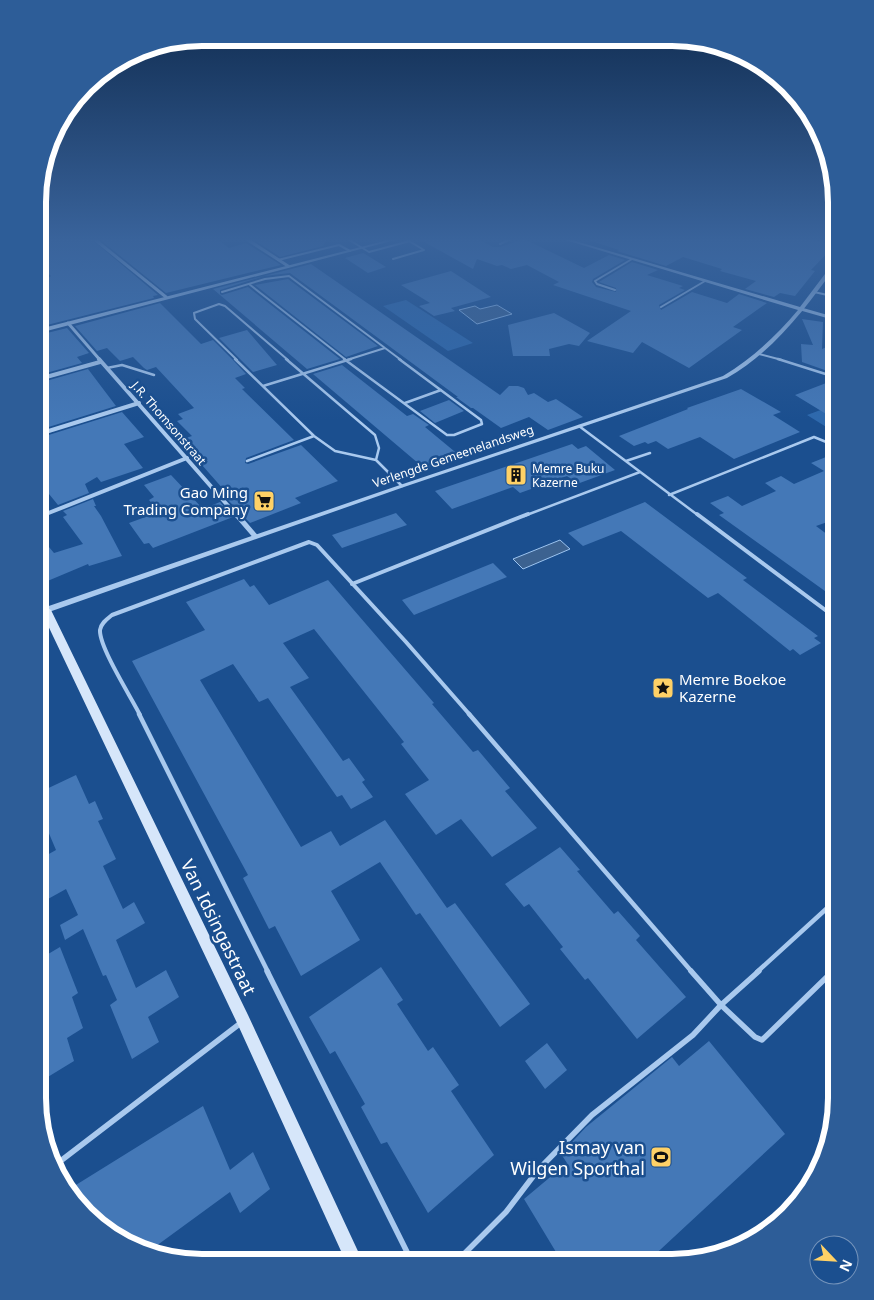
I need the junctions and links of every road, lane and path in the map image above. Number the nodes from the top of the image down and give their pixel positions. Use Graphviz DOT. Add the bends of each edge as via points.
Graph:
graph roads {
  1 [pos="160,299"];
  2 [pos="268,299"];
  3 [pos="319,299"];
  4 [pos="675,299"];
  5 [pos="766,299"];
  6 [pos="809,299"];
  7 [pos="661,307"];
  8 [pos="801,309"];
  9 [pos="828,317"];
  10 [pos="68,323"];
  11 [pos="46,329"];
  12 [pos="385,348"];
  13 [pos="759,354"];
  14 [pos="346,360"];
  15 [pos="100,362"];
  16 [pos="107,368"];
  17 [pos="304,373"];
  18 [pos="154,375"];
  19 [pos="828,375"];
  20 [pos="46,377"];
  21 [pos="263,386"];
  22 [pos="440,390"];
  23 [pos="139,403"];
  24 [pos="405,404"];
  25 [pos="579,426"];
  26 [pos="46,432"];
  27 [pos="314,436"];
  28 [pos="828,443"];
  29 [pos="650,453"];
  30 [pos="187,458"];
  31 [pos="376,460"];
  32 [pos="247,461"];
  33 [pos="626,461"];
  34 [pos="640,472"];
  35 [pos="402,486"];
  36 [pos="669,494"];
  37 [pos="46,513"];
  38 [pos="254,536"];
  39 [pos="352,584"];
  40 [pos="46,611"];
  41 [pos="828,612"];
  42 [pos="46,620"];
  43 [pos="827,908"];
  44 [pos="827,977"];
  45 [pos="721,1005"];
  46 [pos="243,1020"];
  47 [pos="60,1161"];
  48 [pos="351,1254"];
  49 [pos="408,1254"];
  50 [pos="464,1254"];
  1 -- 10 [label="street"];
  2 -- 14 [label="lane"];
  3 -- 12 [label="lane"];
  4 -- 7 [label="lane"];
  5 -- 8 [label="street"];
  6 -- 8 [label="street, Verlengde Gemeenelandsweg"];
  8 -- 9 [label="street"];
  8 -- 13 [label="street, Verlengde Gemeenelandsweg"];
  10 -- 11 [label="street"];
  10 -- 15 [label="street, J.R. Thomsonstraat"];
  12 -- 14 [label="lane"];
  12 -- 22 [label="lane"];
  13 -- 19 [label="lane"];
  13 -- 25 [label="street, Verlengde Gemeenelandsweg" via="725,377"];
  14 -- 17 [label="lane"];
  14 -- 24 [label="lane"];
  15 -- 16 [label="street, J.R. Thomsonstraat"];
  15 -- 20 [label="street"];
  16 -- 18 [label="lane" via="121,365"];
  16 -- 23 [label="street, J.R. Thomsonstraat"];
  17 -- 21 [label="lane"];
  17 -- 21 [label="lane" via="225,306 219,304 194,313 195,319"];
  17 -- 31 [label="lane" via="375,435 379,448"];
  21 -- 27 [label="lane"];
  22 -- 24 [label="lane"];
  22 -- 24 [label="lane" via="482,424 450,436"];
  23 -- 26 [label="street"];
  23 -- 30 [label="street, J.R. Thomsonstraat"];
  25 -- 33 [label="lane"];
  25 -- 35 [label="street, Verlengde Gemeenelandsweg"];
  27 -- 31 [label="lane" via="335,451"];
  27 -- 32 [label="lane"];
  28 -- 36 [label="lane" via="814,438"];
  29 -- 33 [label="lane"];
  30 -- 37 [label="street"];
  30 -- 38 [label="street, J.R. Thomsonstraat"];
  31 -- 35 [label="lane"];
  33 -- 34 [label="lane"];
  34 -- 36 [label="lane"];
  34 -- 39 [label="lane"];
  35 -- 38 [label="street, Verlengde Gemeenelandsweg"];
  36 -- 41 [label="lane"];
  38 -- 40 [label="street, Verlengde Gemeenelandsweg"];
  39 -- 45 [label="lane"];
  39 -- 49 [label="lane" via="317,545 309,542 112,615 100,629 103,644"];
  42 -- 46 [label="main road, Van Idsingastraat"];
  43 -- 45 [label="lane"];
  44 -- 45 [label="lane" via="762,1040"];
  45 -- 50 [label="lane" via="685,1042 592,1115"];
  46 -- 47 [label="lane"];
  46 -- 48 [label="main road, Van Idsingastraat"];
}
